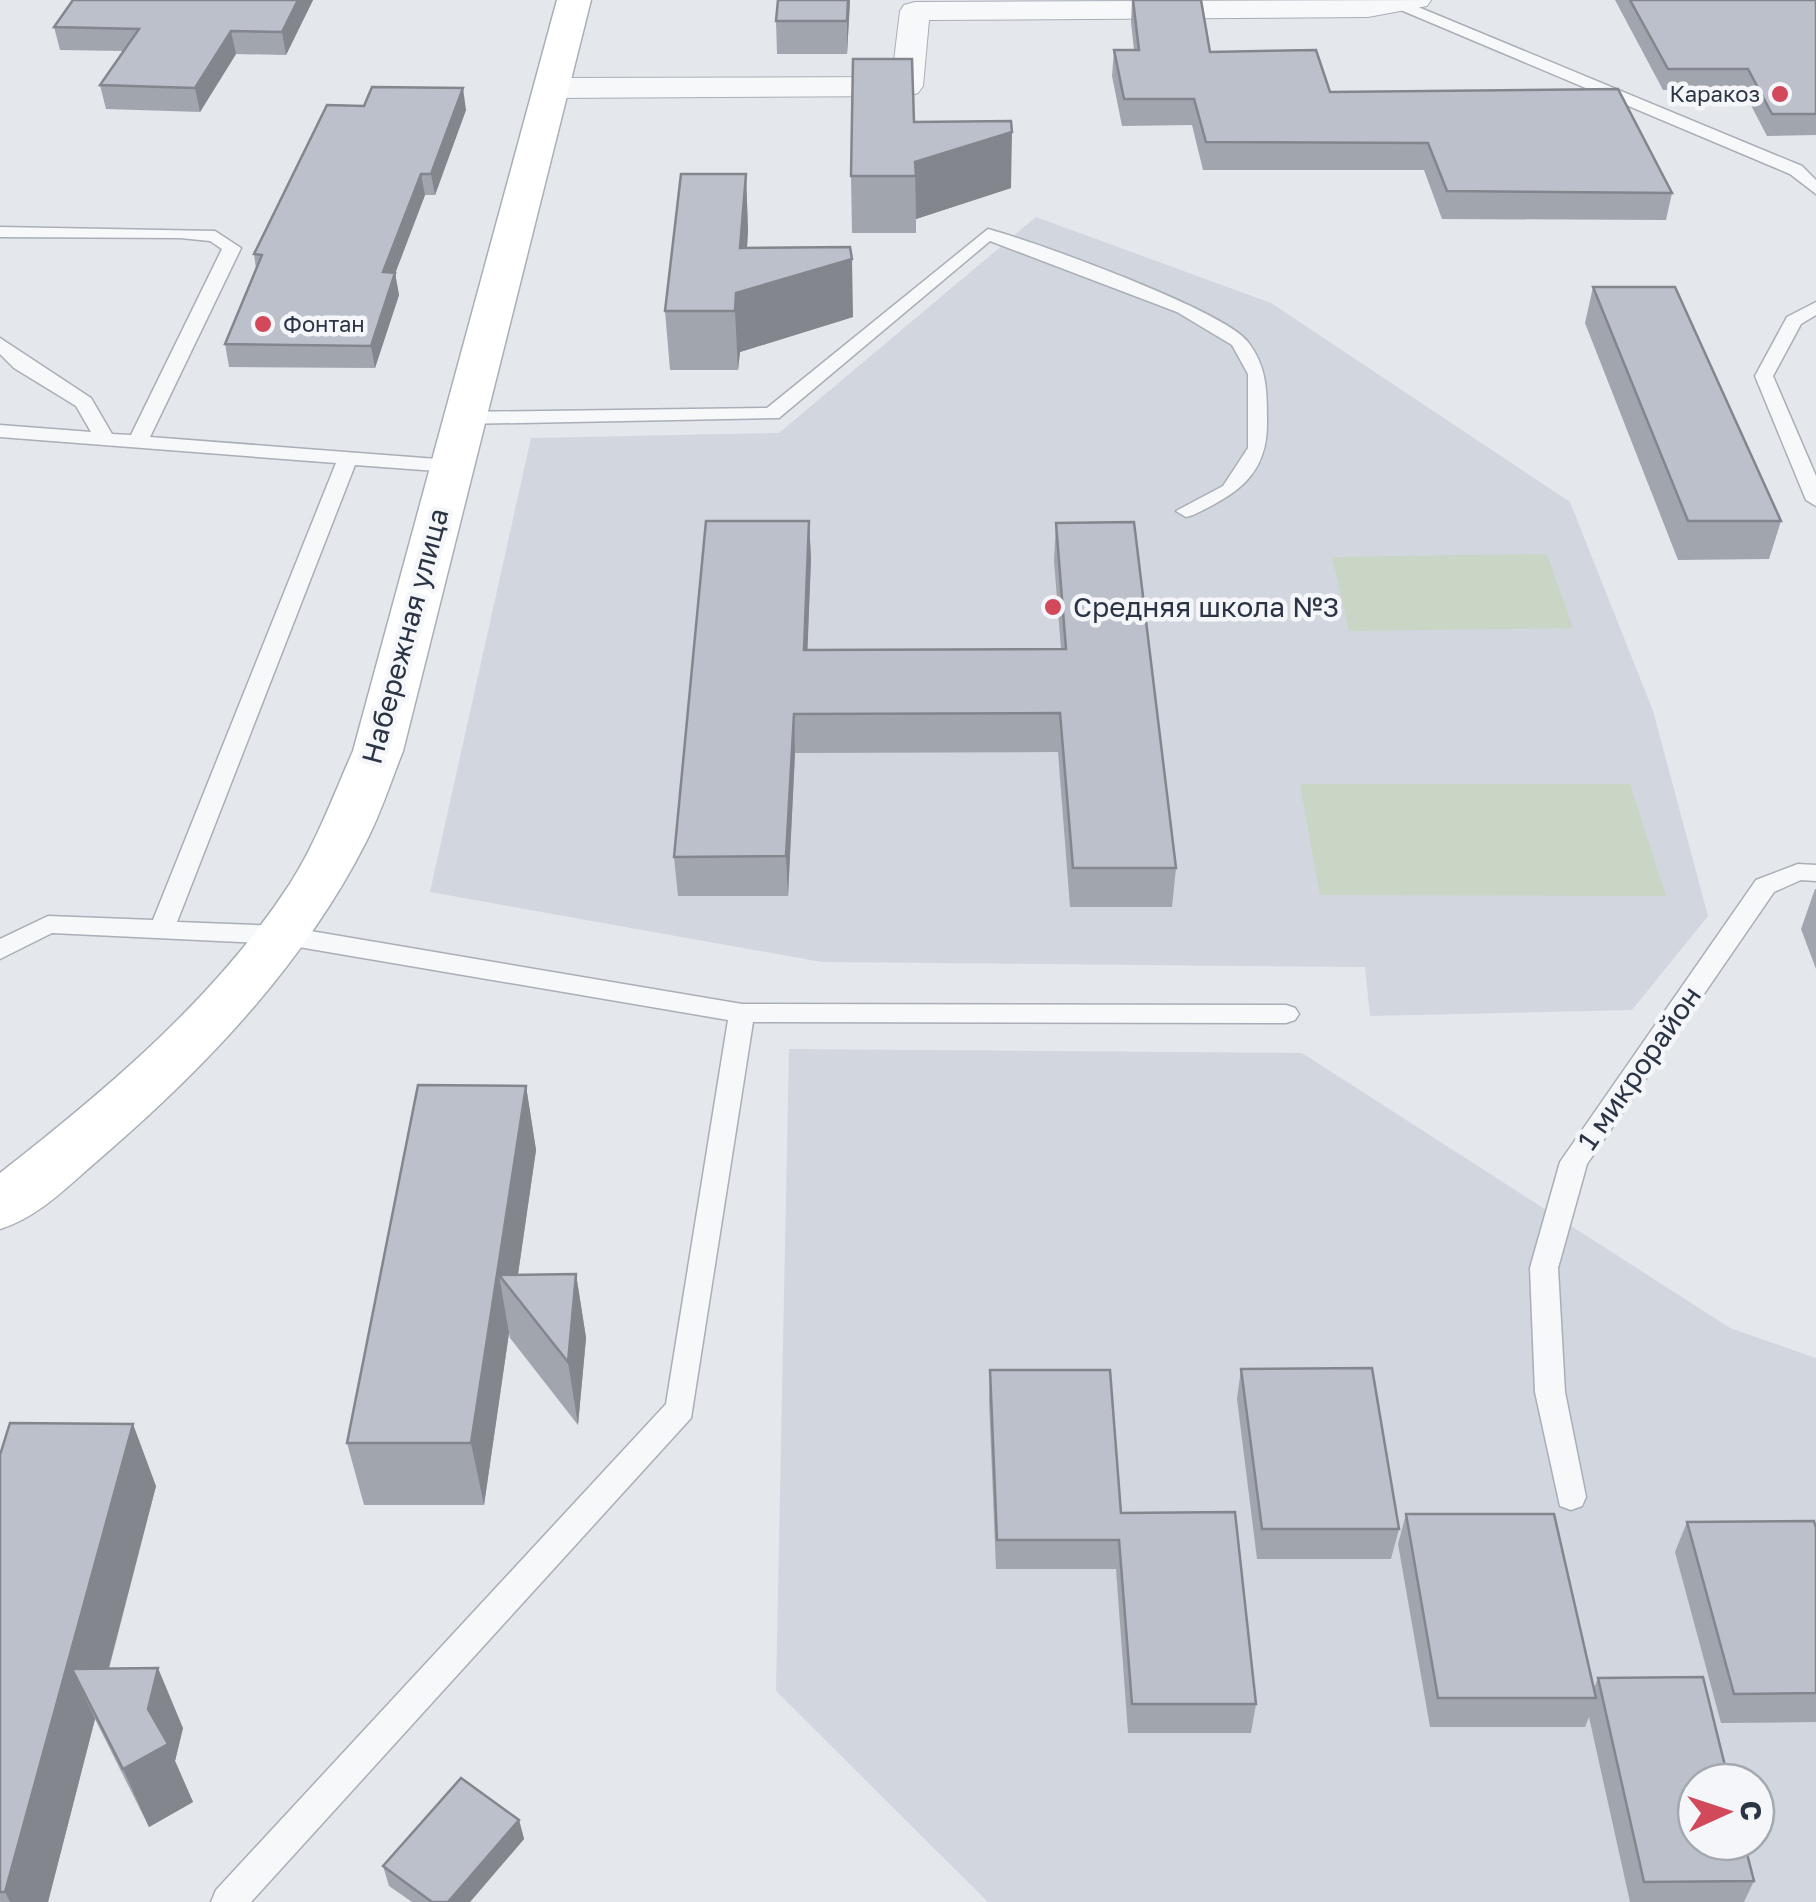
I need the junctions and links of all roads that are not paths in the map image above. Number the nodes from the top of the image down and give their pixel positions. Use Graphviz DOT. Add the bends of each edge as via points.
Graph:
graph roads {
  1 [pos="574,0"];
  2 [pos="1409,2"];
  3 [pos="1256,4"];
  4 [pos="915,5"];
  5 [pos="551,88"];
  6 [pos="1816,189"];
  7 [pos="0,232"];
  8 [pos="1816,307"];
  9 [pos="0,344"];
  10 [pos="462,418"];
  11 [pos="0,431"];
  12 [pos="106,439"];
  13 [pos="138,441"];
  14 [pos="348,458"];
  15 [pos="450,466"];
  16 [pos="1816,500"];
  17 [pos="1186,511"];
  18 [pos="1816,872"];
  19 [pos="162,927"];
  20 [pos="281,935"];
  21 [pos="0,950"];
  22 [pos="742,1013"];
  23 [pos="1286,1014"];
  24 [pos="0,1206"];
  25 [pos="1570,1497"];
  26 [pos="228,1902"];
  1 -- 5 [label="street, Набережная улица"];
  2 -- 3 [label="street"];
  2 -- 6 [label="lane" via="1796,170"];
  3 -- 4 [label="street"];
  4 -- 5 [label="street" via="907,86"];
  5 -- 10 [label="street, Набережная улица"];
  7 -- 13 [label="lane" via="180,233 215,236 232,248"];
  8 -- 16 [label="lane" via="1794,320 1764,376"];
  9 -- 12 [label="lane" via="84,402"];
  10 -- 15 [label="street, Набережная улица"];
  10 -- 17 [label="lane" via="772,414 988,234 1182,308 1239,342 1257,374 1258,448 1230,490"];
  11 -- 12 [label="lane"];
  12 -- 13 [label="lane"];
  13 -- 14 [label="lane"];
  14 -- 15 [label="lane"];
  14 -- 19 [label="lane"];
  15 -- 20 [label="street, Набережная улица" via="378,751 339,844"];
  18 -- 25 [label="lane, 1 микрорайон" via="1766,886 1574,1162 1544,1268 1550,1392"];
  19 -- 20 [label="lane"];
  19 -- 21 [label="lane" via="48,924"];
  20 -- 22 [label="lane"];
  20 -- 24 [label="street, Набережная улица" via="205,1024 77,1146"];
  22 -- 23 [label="lane"];
  22 -- 26 [label="lane" via="680,1409"];
}
